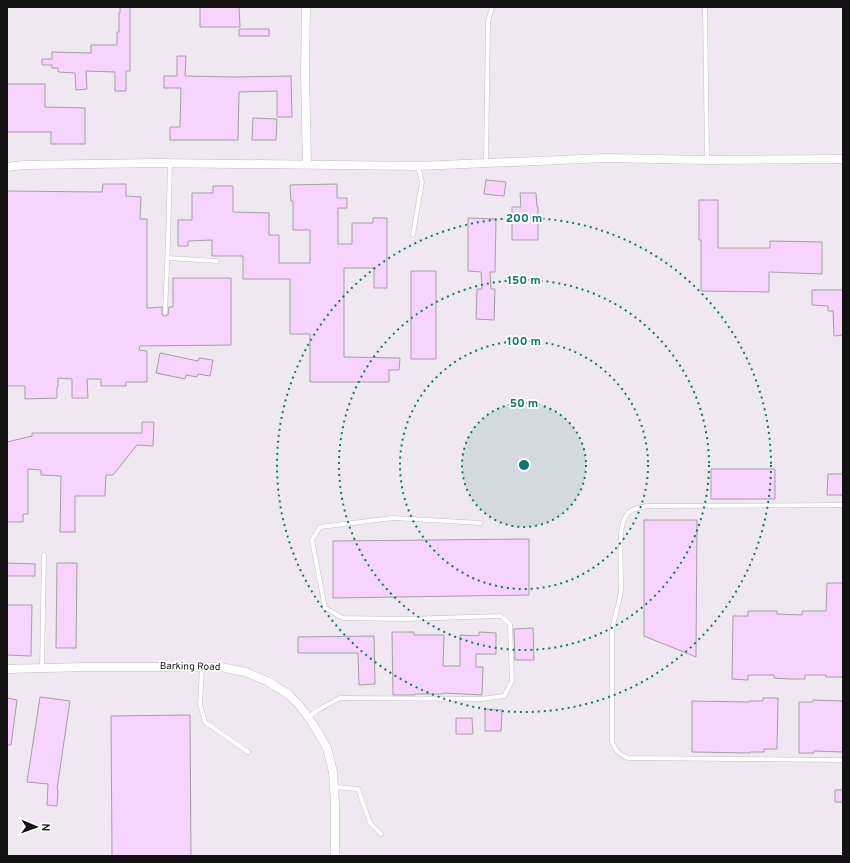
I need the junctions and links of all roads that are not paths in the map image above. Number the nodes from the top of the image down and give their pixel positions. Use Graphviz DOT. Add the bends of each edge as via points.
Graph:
graph roads {
  1 [pos="306,7"];
  2 [pos="492,7"];
  3 [pos="705,7"];
  4 [pos="843,158"];
  5 [pos="707,160"];
  6 [pos="170,163"];
  7 [pos="486,163"];
  8 [pos="307,164"];
  9 [pos="418,166"];
  10 [pos="7,167"];
  11 [pos="413,235"];
  12 [pos="168,258"];
  13 [pos="217,262"];
  14 [pos="165,313"];
  15 [pos="843,505"];
  16 [pos="481,523"];
  17 [pos="44,555"];
  18 [pos="202,667"];
  19 [pos="42,668"];
  20 [pos="7,669"];
  21 [pos="308,717"];
  22 [pos="248,752"];
  23 [pos="843,760"];
  24 [pos="334,788"];
  25 [pos="380,834"];
  26 [pos="335,856"];
  1 -- 8 [label="street"];
  2 -- 7 [label="lane" via="488,22"];
  3 -- 5 [label="lane"];
  4 -- 5 [label="street"];
  5 -- 7 [label="street" via="606,158"];
  6 -- 8 [label="street"];
  6 -- 10 [label="street"];
  6 -- 12 [label="lane"];
  7 -- 9 [label="street"];
  8 -- 9 [label="street"];
  9 -- 11 [label="lane" via="422,182"];
  12 -- 13 [label="lane"];
  12 -- 14 [label="lane"];
  15 -- 23 [label="lane" via="648,506 632,510 623,520 621,588 612,631 612,742 622,756"];
  16 -- 21 [label="lane" via="394,518 320,527 312,540 325,608 343,618 501,616 510,624 512,681 504,696 481,699 340,698"];
  17 -- 19 [label="lane"];
  18 -- 19 [label="street, Barking Road"];
  18 -- 21 [label="street, Barking Road" via="221,667 267,680 288,694"];
  18 -- 22 [label="lane" via="200,705 205,722"];
  19 -- 20 [label="street, Barking Road"];
  21 -- 24 [label="street, Barking Road" via="327,748"];
  24 -- 25 [label="lane" via="358,789 370,824"];
  24 -- 26 [label="street, Barking Road"];
}
